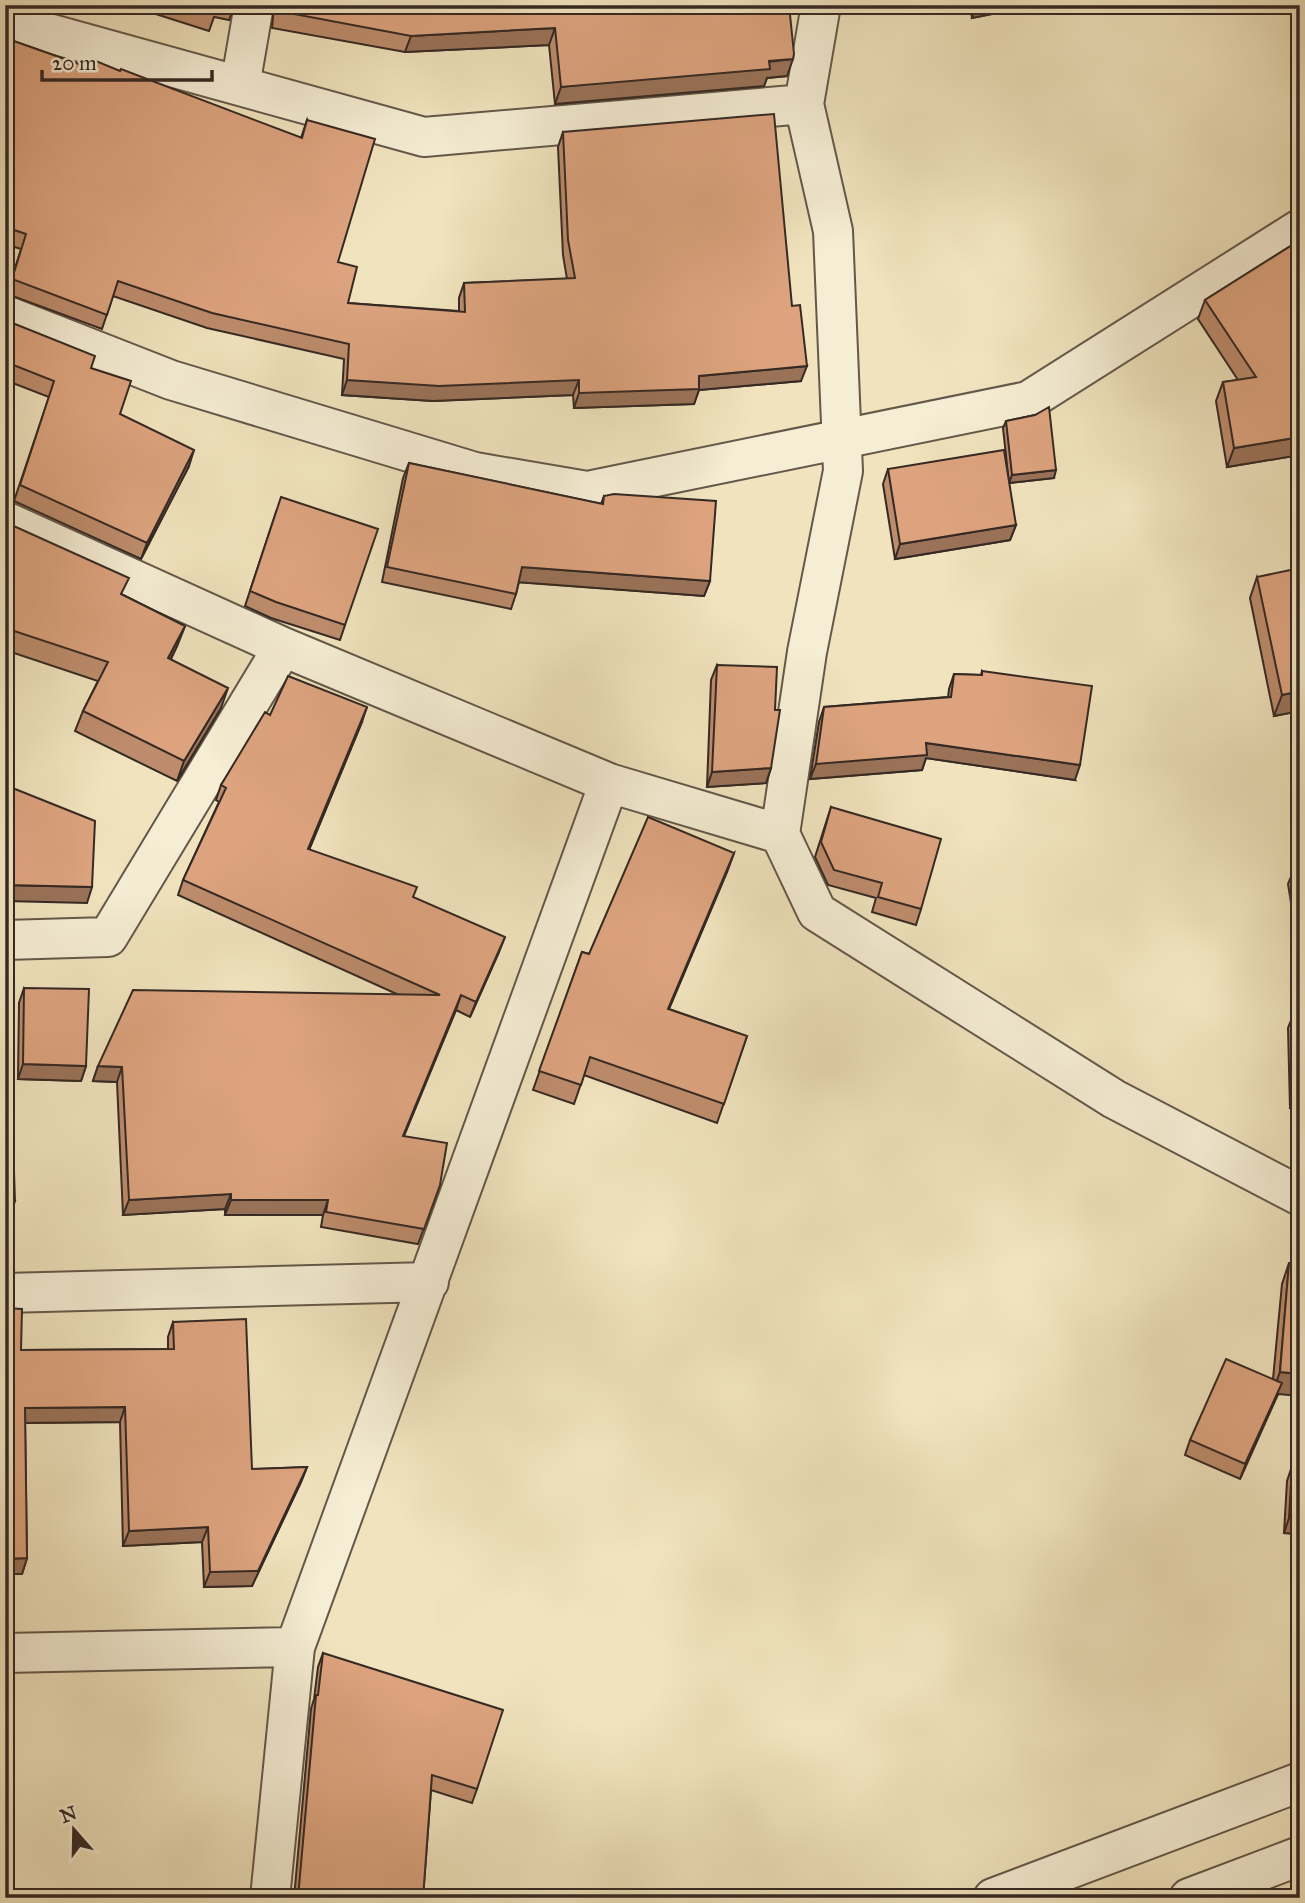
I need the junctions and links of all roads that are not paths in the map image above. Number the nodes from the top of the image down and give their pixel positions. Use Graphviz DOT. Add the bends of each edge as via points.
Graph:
graph roads {
  1 [pos="254,5"];
  2 [pos="821,5"];
  3 [pos="5,21"];
  4 [pos="240,86"];
  5 [pos="804,104"];
  6 [pos="1300,229"];
  7 [pos="5,315"];
  8 [pos="842,440"];
  9 [pos="5,521"];
  10 [pos="283,647"];
  11 [pos="610,783"];
  12 [pos="780,834"];
  13 [pos="5,940"];
  14 [pos="1300,1196"];
  15 [pos="429,1282"];
  16 [pos="5,1293"];
  17 [pos="295,1647"];
  18 [pos="5,1653"];
  19 [pos="1300,1782"];
  20 [pos="1300,1856"];
  21 [pos="270,1898"];
  22 [pos="993,1898"];
  23 [pos="1189,1898"];
  1 -- 4 [label="street"];
  2 -- 5 [label="street"];
  3 -- 4 [label="street"];
  4 -- 5 [label="street" via="424,137"];
  5 -- 8 [label="street" via="832,231"];
  6 -- 8 [label="street" via="1028,401"];
  7 -- 8 [label="street" via="171,380 475,472 587,491"];
  8 -- 12 [label="street" via="843,471 807,652"];
  9 -- 10 [label="street"];
  10 -- 11 [label="street"];
  10 -- 13 [label="street" via="108,937"];
  11 -- 12 [label="street"];
  11 -- 15 [label="street"];
  12 -- 14 [label="street" via="817,912 1114,1099"];
  15 -- 16 [label="street"];
  15 -- 17 [label="street"];
  17 -- 18 [label="street"];
  17 -- 21 [label="street"];
  19 -- 22 [label="street"];
  20 -- 23 [label="street"];
}
